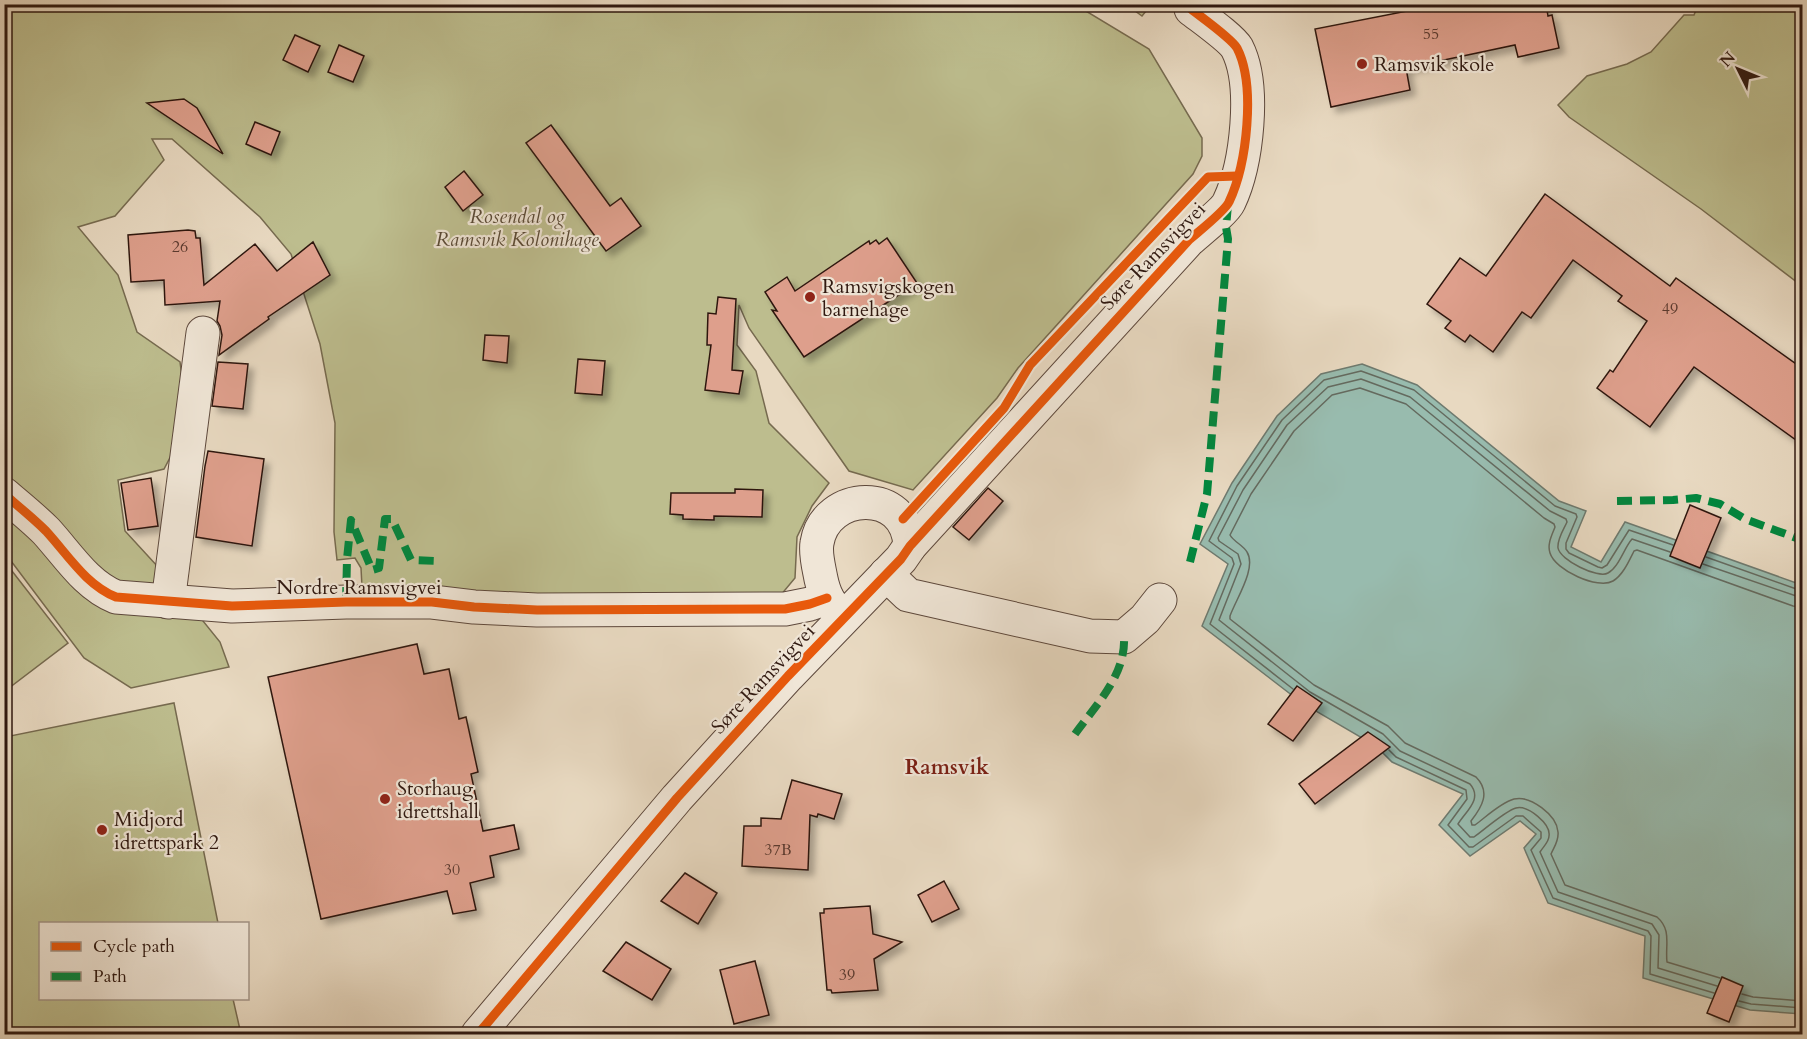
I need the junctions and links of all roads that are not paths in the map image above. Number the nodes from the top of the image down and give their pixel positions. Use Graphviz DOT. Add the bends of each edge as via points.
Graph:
graph roads {
  1 [pos="1191,9"];
  2 [pos="203,333"];
  3 [pos="4,494"];
  4 [pos="910,546"];
  5 [pos="886,574"];
  6 [pos="1160,600"];
  7 [pos="168,602"];
  8 [pos="838,607"];
  9 [pos="478,1035"];
  1 -- 4 [label="street, Søre Ramsvigvei" via="1236,45 1244,67 1247,135 1229,204 1189,240"];
  2 -- 7 [label="street"];
  3 -- 7 [label="street, Nordre Ramsvigvei" via="45,530 102,591 116,597"];
  4 -- 5 [label="street, Søre Ramsvigvei"];
  4 -- 8 [label="street" via="903,519 884,505 863,502 842,508 822,529 817,545 822,583"];
  5 -- 6 [label="street" via="908,595 1090,636 1124,636"];
  5 -- 8 [label="street, Søre Ramsvigvei"];
  7 -- 8 [label="street, Nordre Ramsvigvei" via="232,606 432,602 586,610 785,609 810,604"];
  8 -- 9 [label="street, Søre Ramsvigvei" via="788,676 677,798"];
}
